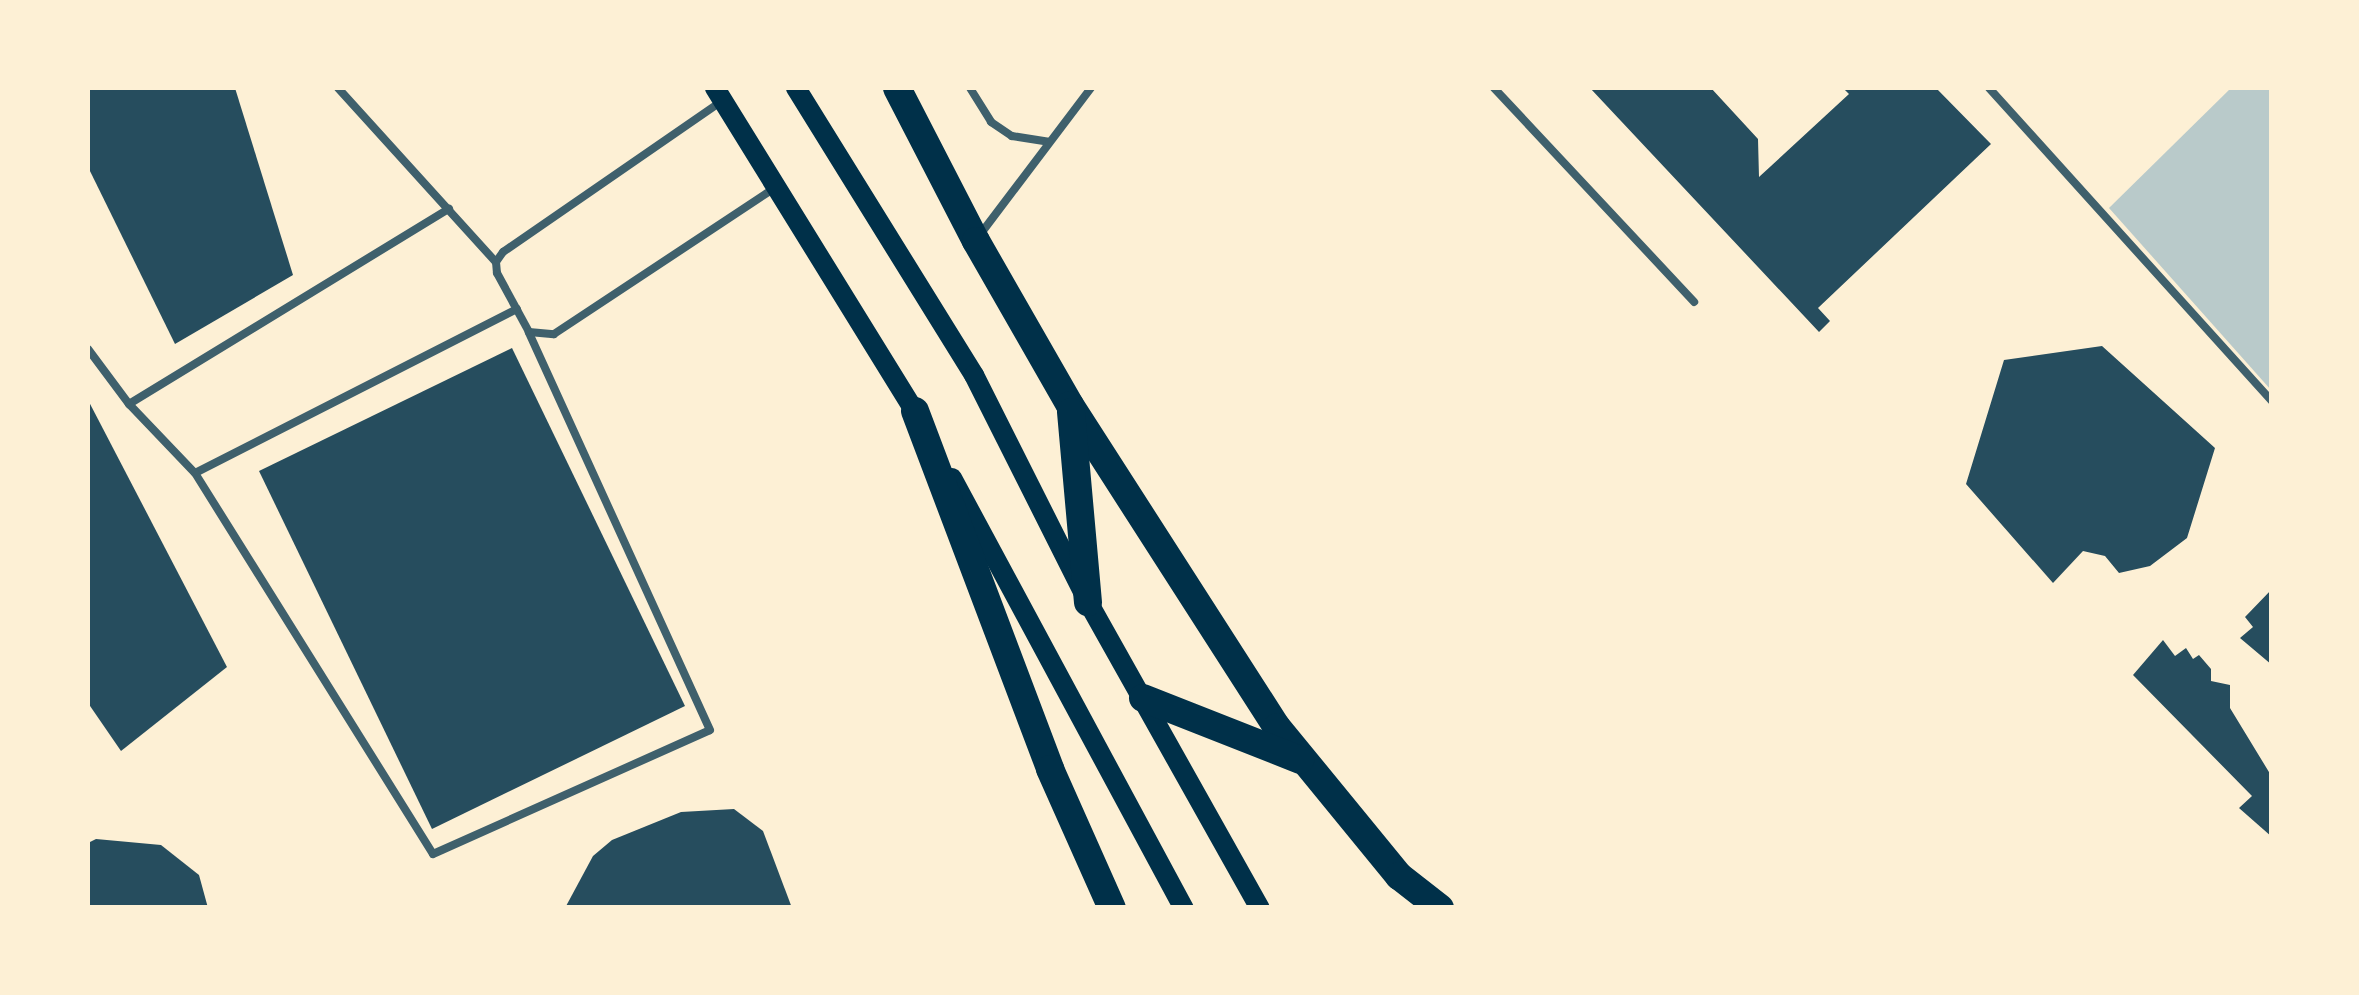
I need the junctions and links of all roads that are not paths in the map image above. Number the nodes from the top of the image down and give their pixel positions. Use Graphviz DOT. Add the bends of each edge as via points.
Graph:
graph roads {
  1 [pos="338,88"];
  2 [pos="796,88"];
  3 [pos="897,88"];
  4 [pos="970,88"];
  5 [pos="1091,88"];
  6 [pos="1494,88"];
  7 [pos="1989,88"];
  8 [pos="719,94"];
  9 [pos="1049,142"];
  10 [pos="775,188"];
  11 [pos="449,209"];
  12 [pos="976,241"];
  13 [pos="496,262"];
  14 [pos="1694,302"];
  15 [pos="517,309"];
  16 [pos="529,332"];
  17 [pos="88,350"];
  18 [pos="2272,401"];
  19 [pos="128,404"];
  20 [pos="1070,405"];
  21 [pos="915,411"];
  22 [pos="195,473"];
  23 [pos="1088,602"];
  24 [pos="1143,698"];
  25 [pos="1306,762"];
  26 [pos="1112,908"];
  27 [pos="1184,908"];
  28 [pos="1260,908"];
  29 [pos="1440,908"];
  1 -- 11 [label="lane"];
  2 -- 23 [label="main road" via="974,376"];
  3 -- 12 [label="highway"];
  4 -- 9 [label="lane" via="991,122 1012,136"];
  5 -- 9 [label="lane"];
  6 -- 14 [label="lane"];
  7 -- 18 [label="lane"];
  8 -- 10 [label="main road"];
  8 -- 13 [label="lane" via="510,245"];
  9 -- 12 [label="lane"];
  10 -- 16 [label="lane" via="554,334"];
  10 -- 21 [label="main road"];
  11 -- 13 [label="lane"];
  11 -- 19 [label="lane"];
  12 -- 20 [label="highway"];
  13 -- 15 [label="lane"];
  15 -- 16 [label="lane"];
  15 -- 22 [label="lane"];
  16 -- 22 [label="lane" via="710,730 433,854"];
  17 -- 19 [label="lane"];
  19 -- 22 [label="lane"];
  20 -- 23 [label="highway"];
  20 -- 25 [label="highway"];
  21 -- 26 [label="highway" via="1050,769"];
  21 -- 27 [label="main road"];
  23 -- 24 [label="main road"];
  24 -- 25 [label="highway"];
  24 -- 28 [label="main road"];
  25 -- 29 [label="highway" via="1399,876"];
}
